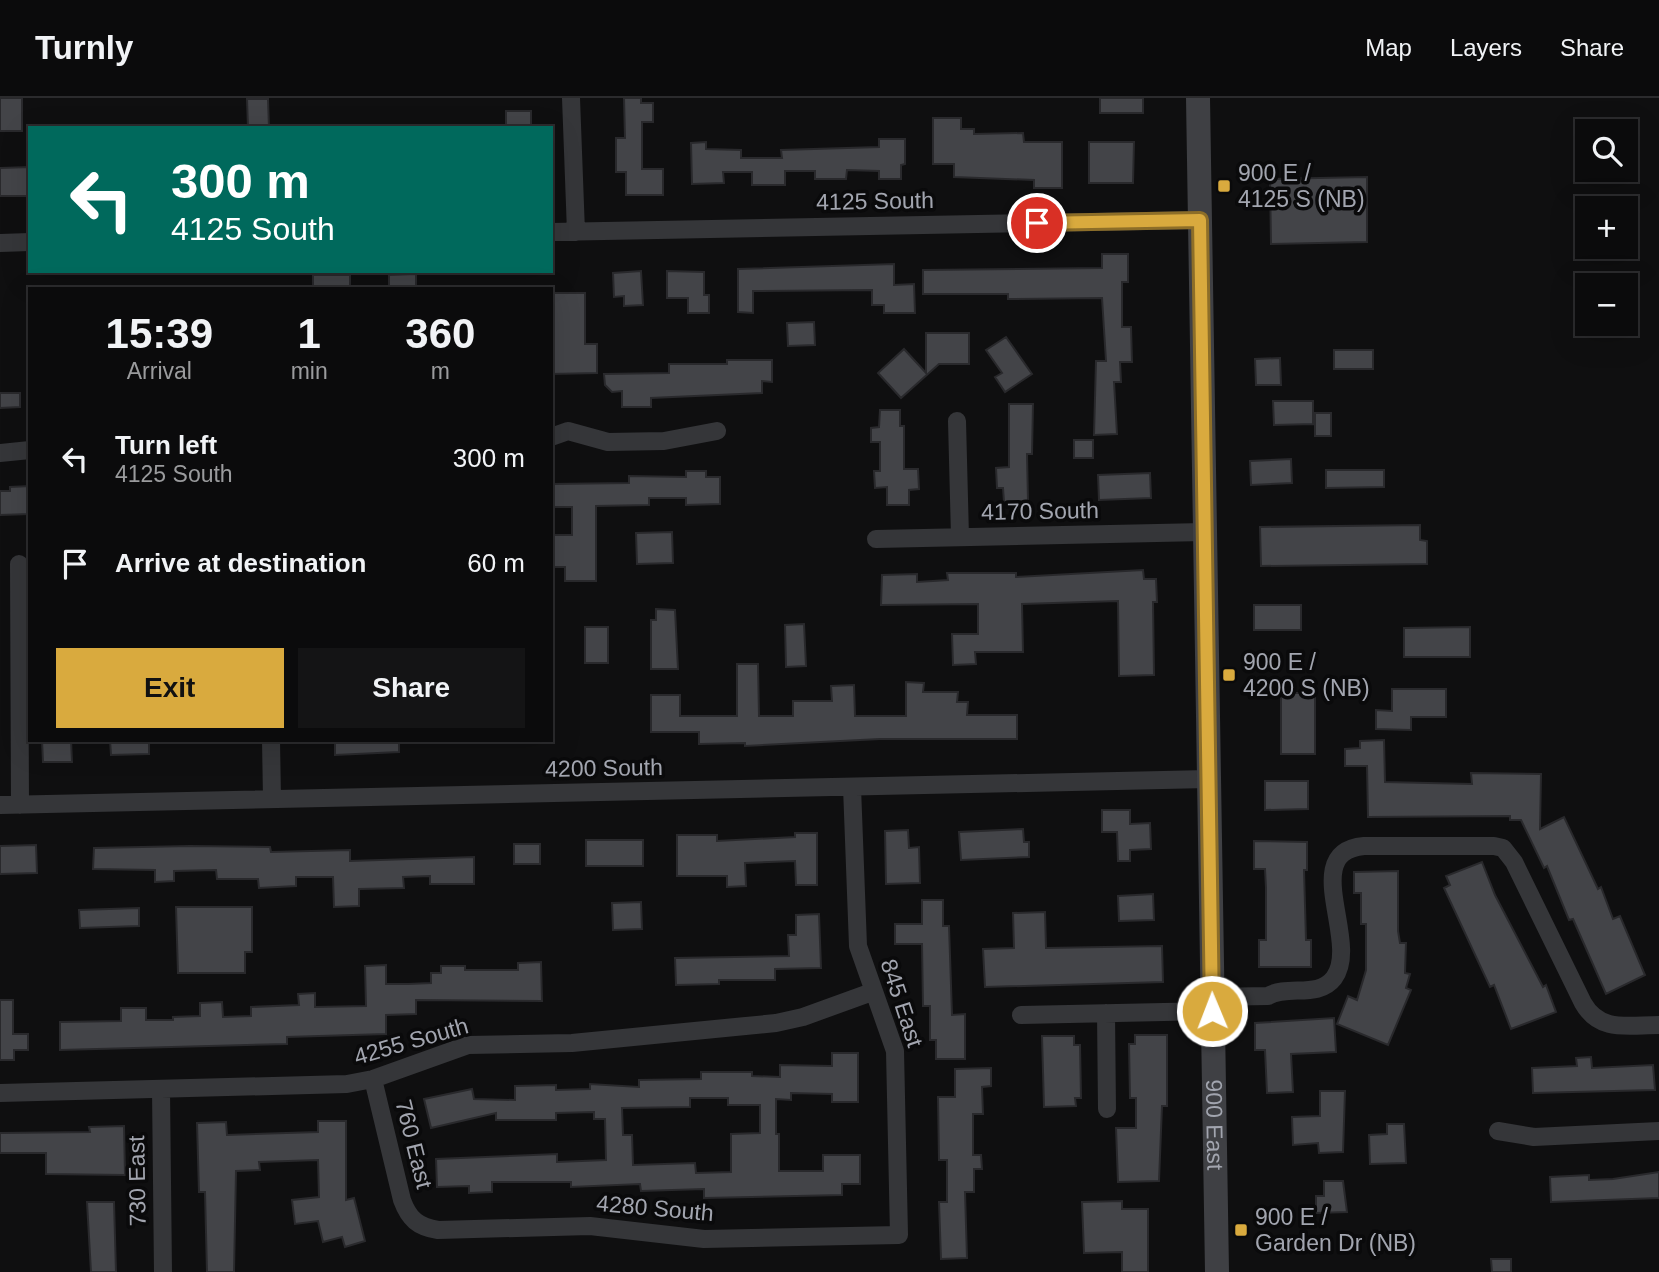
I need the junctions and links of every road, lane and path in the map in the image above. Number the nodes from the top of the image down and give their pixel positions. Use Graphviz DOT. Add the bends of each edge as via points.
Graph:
graph roads {
  1 [pos="571,98"];
  2 [pos="1198,98"];
  3 [pos="1200,220"];
  4 [pos="553,232"];
  5 [pos="576,232"];
  6 [pos="28,242"];
  7 [pos="0,243"];
  8 [pos="957,421"];
  9 [pos="717,431"];
  10 [pos="553,436"];
  11 [pos="28,450"];
  12 [pos="0,453"];
  13 [pos="1204,532"];
  14 [pos="960,537"];
  15 [pos="876,539"];
  16 [pos="19,564"];
  17 [pos="271,742"];
  18 [pos="1208,779"];
  19 [pos="852,787"];
  20 [pos="272,799"];
  21 [pos="0,805"];
  22 [pos="20,805"];
  23 [pos="872,992"];
  24 [pos="1211,998"];
  25 [pos="1106,1013"];
  26 [pos="1021,1015"];
  27 [pos="1659,1024"];
  28 [pos="373,1079"];
  29 [pos="160,1090"];
  30 [pos="0,1093"];
  31 [pos="1107,1109"];
  32 [pos="1498,1131"];
  33 [pos="1659,1131"];
  34 [pos="411,1219"];
  35 [pos="899,1235"];
  36 [pos="163,1272"];
  37 [pos="1217,1272"];
  1 -- 5 [label="street"];
  2 -- 3 [label="main road, 900 East"];
  3 -- 5 [label="street, 4125 South"];
  3 -- 13 [label="main road, 900 East"];
  4 -- 5 [label="street, 4125 South"];
  6 -- 7 [label="street"];
  8 -- 14 [label="street"];
  9 -- 10 [label="street" via="664,441 608,442 568,431"];
  11 -- 12 [label="street"];
  13 -- 14 [label="street, 4170 South"];
  13 -- 18 [label="main road, 900 East"];
  14 -- 15 [label="street, 4170 South"];
  16 -- 22 [label="street"];
  17 -- 20 [label="street"];
  18 -- 19 [label="street, 4200 South"];
  18 -- 24 [label="main road, 900 East"];
  19 -- 20 [label="street, 4200 South"];
  19 -- 23 [label="street, 845 East" via="856,930"];
  20 -- 22 [label="street, 4200 South"];
  21 -- 22 [label="street, 4200 South"];
  23 -- 28 [label="street, 4255 South" via="776,1023 572,1043 468,1045"];
  23 -- 35 [label="street, 845 East" via="895,1051"];
  24 -- 25 [label="street"];
  24 -- 27 [label="street" via="1267,985 1276,991 1319,989 1332,980 1339,970 1340,930 1332,879 1337,859 1346,850 1364,846 1494,846 1503,848 1514,862 1589,1013 1609,1025"];
  24 -- 37 [label="main road, 900 East"];
  25 -- 26 [label="street"];
  25 -- 31 [label="street"];
  28 -- 29 [label="street, 4255 South" via="318,1087"];
  28 -- 34 [label="street, 760 East" via="402,1200"];
  29 -- 30 [label="street, 4255 South"];
  29 -- 36 [label="street, 730 East"];
  32 -- 33 [label="street" via="1534,1137"];
  34 -- 35 [label="street, 4280 South" via="438,1230 590,1226 678,1239"];
}
